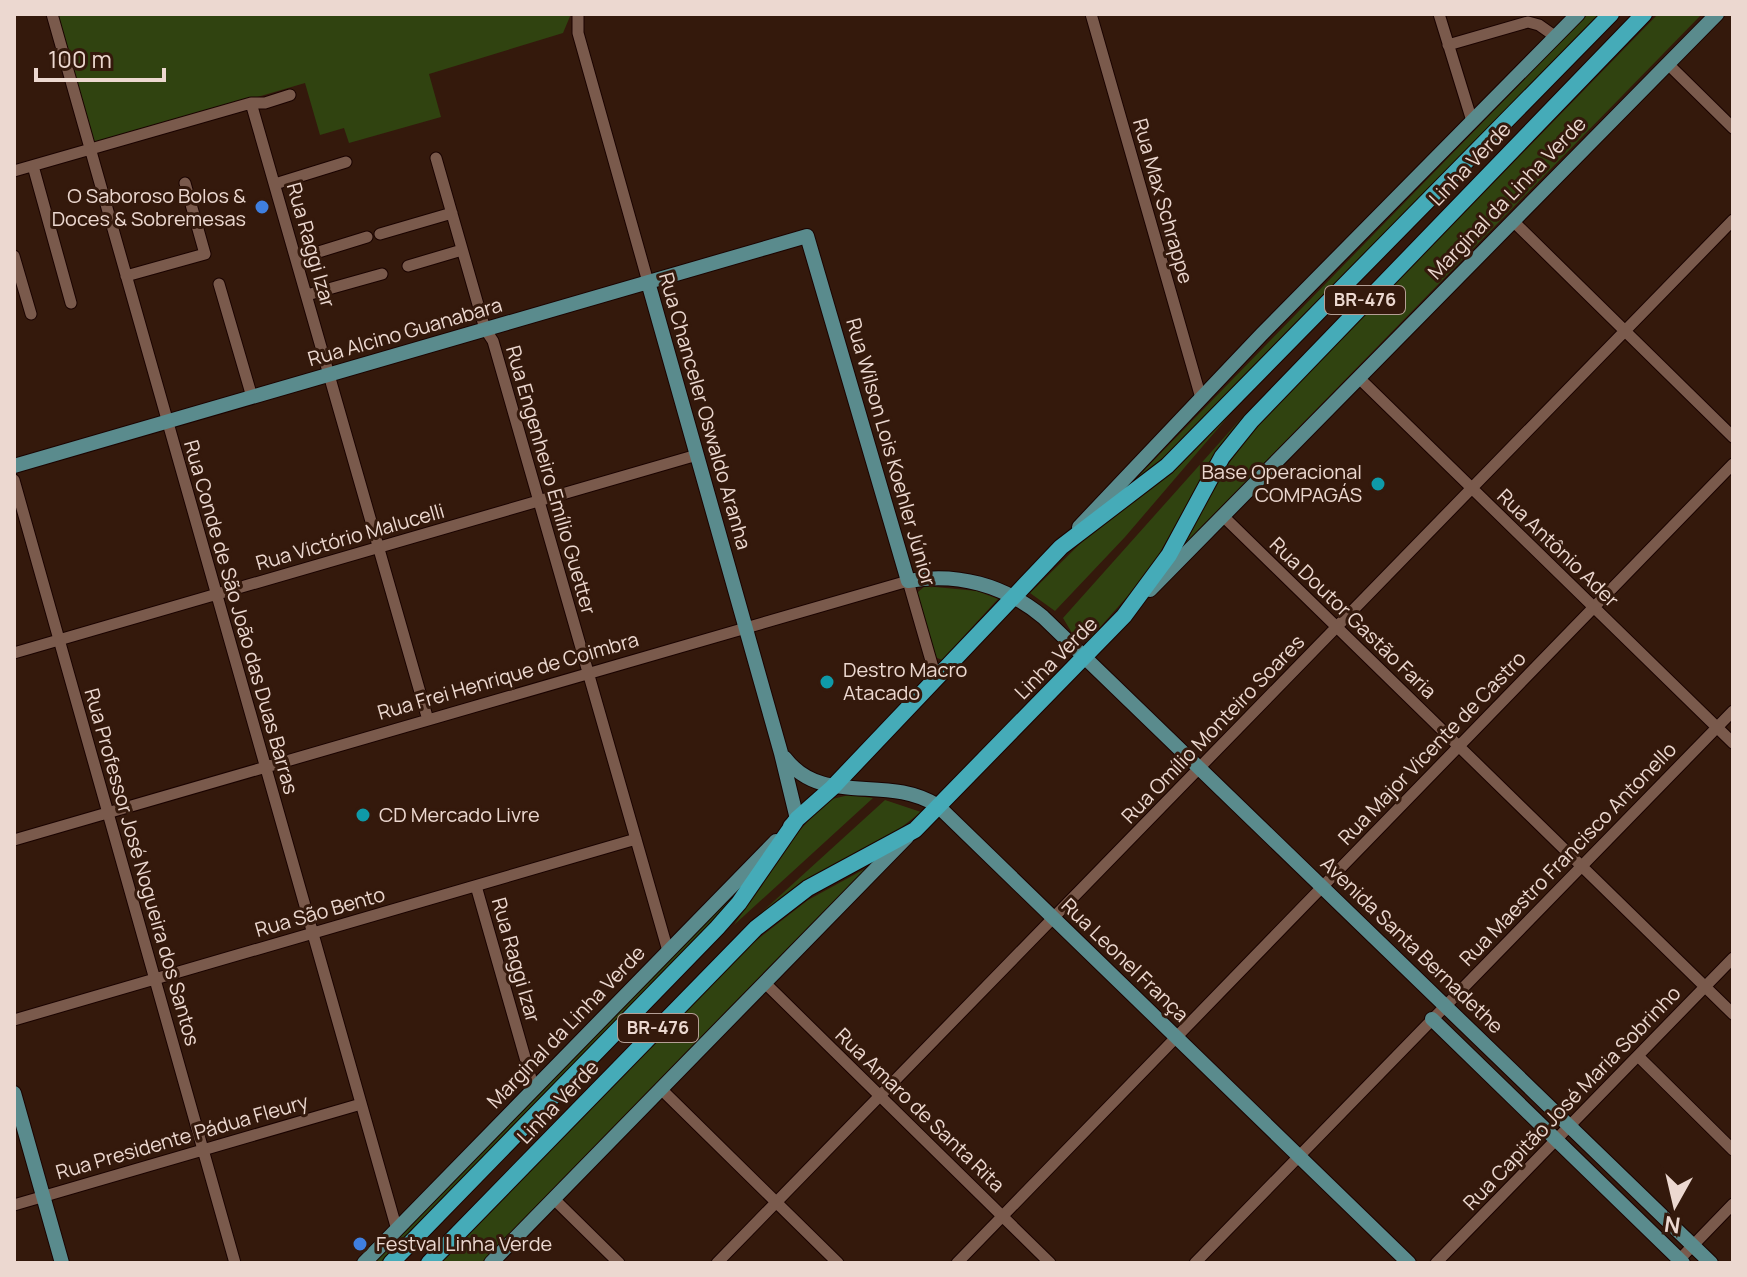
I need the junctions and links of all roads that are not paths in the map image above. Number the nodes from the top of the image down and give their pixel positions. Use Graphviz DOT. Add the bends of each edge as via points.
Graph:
graph roads {
  1 [pos="52,14"];
  2 [pos="578,14"];
  3 [pos="1091,14"];
  4 [pos="1439,14"];
  5 [pos="1578,14"];
  6 [pos="1611,14"];
  7 [pos="1644,14"];
  8 [pos="1717,14"];
  9 [pos="1556,37"];
  10 [pos="1448,45"];
  11 [pos="1668,64"];
  12 [pos="290,95"];
  13 [pos="251,103"];
  14 [pos="1472,121"];
  15 [pos="1733,128"];
  16 [pos="90,149"];
  17 [pos="436,158"];
  18 [pos="346,162"];
  19 [pos="33,166"];
  20 [pos="14,171"];
  21 [pos="185,183"];
  22 [pos="275,184"];
  23 [pos="452,213"];
  24 [pos="1733,220"];
  25 [pos="1513,221"];
  26 [pos="807,236"];
  27 [pos="462,250"];
  28 [pos="14,256"];
  29 [pos="296,259"];
  30 [pos="408,266"];
  31 [pos="382,274"];
  32 [pos="126,276"];
  33 [pos="648,282"];
  34 [pos="219,284"];
  35 [pos="307,295"];
  36 [pos="71,303"];
  37 [pos="31,314"];
  38 [pos="485,329"];
  39 [pos="1625,331"];
  40 [pos="329,374"];
  41 [pos="1359,378"];
  42 [pos="252,397"];
  43 [pos="1201,398"];
  44 [pos="167,422"];
  45 [pos="1733,437"];
  46 [pos="697,455"];
  47 [pos="1733,464"];
  48 [pos="14,466"];
  49 [pos="14,480"];
  50 [pos="1472,488"];
  51 [pos="539,501"];
  52 [pos="1223,516"];
  53 [pos="379,547"];
  54 [pos="1061,547"];
  55 [pos="908,581"];
  56 [pos="216,594"];
  57 [pos="1015,596"];
  58 [pos="1594,607"];
  59 [pos="1124,616"];
  60 [pos="1337,627"];
  61 [pos="745,628"];
  62 [pos="59,640"];
  63 [pos="14,653"];
  64 [pos="1085,656"];
  65 [pos="588,674"];
  66 [pos="936,678"];
  67 [pos="1733,711"];
  68 [pos="428,720"];
  69 [pos="1717,727"];
  70 [pos="1733,743"];
  71 [pos="1459,746"];
  72 [pos="781,753"];
  73 [pos="265,767"];
  74 [pos="1200,768"];
  75 [pos="832,788"];
  76 [pos="938,806"];
  77 [pos="108,813"];
  78 [pos="797,819"];
  79 [pos="915,830"];
  80 [pos="636,839"];
  81 [pos="14,840"];
  82 [pos="1582,866"];
  83 [pos="476,886"];
  84 [pos="1322,886"];
  85 [pos="1053,918"];
  86 [pos="312,933"];
  87 [pos="668,951"];
  88 [pos="1733,958"];
  89 [pos="155,979"];
  90 [pos="765,983"];
  91 [pos="1705,987"];
  92 [pos="1445,1005"];
  93 [pos="1733,1014"];
  94 [pos="1432,1019"];
  95 [pos="14,1020"];
  96 [pos="1176,1037"];
  97 [pos="1638,1056"];
  98 [pos="534,1089"];
  99 [pos="661,1089"];
  100 [pos="14,1093"];
  101 [pos="880,1096"];
  102 [pos="361,1104"];
  103 [pos="1570,1126"];
  104 [pos="1557,1140"];
  105 [pos="203,1150"];
  106 [pos="1733,1150"];
  107 [pos="1299,1156"];
  108 [pos="43,1196"];
  109 [pos="554,1199"];
  110 [pos="776,1202"];
  111 [pos="1733,1204"];
  112 [pos="14,1205"];
  113 [pos="1002,1216"];
  114 [pos="397,1230"];
  115 [pos="1693,1245"];
  116 [pos="1679,1262"];
  117 [pos="62,1263"];
  118 [pos="235,1263"];
  119 [pos="364,1263"];
  120 [pos="391,1263"];
  121 [pos="429,1263"];
  122 [pos="491,1263"];
  123 [pos="619,1263"];
  124 [pos="717,1263"];
  125 [pos="838,1263"];
  126 [pos="957,1263"];
  127 [pos="1050,1263"];
  128 [pos="1195,1263"];
  129 [pos="1409,1263"];
  130 [pos="1436,1263"];
  131 [pos="1711,1263"];
  1 -- 16 [label="street, Rua Conde de São João das Duas Barras"];
  2 -- 33 [label="street, Rua Chanceler Oswaldo Aranha" via="578,33"];
  3 -- 43 [label="street, Rua Max Schrappe"];
  4 -- 10 [label="street"];
  5 -- 9 [label="main road"];
  6 -- 54 [label="highway, Linha Verde / BR-476" via="1167,466"];
  7 -- 59 [label="highway, Linha Verde / BR-476" via="1251,421 1222,457 1169,555"];
  8 -- 11 [label="main road, Marginal da Linha Verde"];
  9 -- 10 [label="street" via="1528,22"];
  9 -- 14 [label="main road"];
  10 -- 14 [label="street"];
  11 -- 15 [label="street"];
  11 -- 25 [label="main road, Marginal da Linha Verde"];
  12 -- 13 [label="street"];
  13 -- 16 [label="street"];
  13 -- 22 [label="street, Rua Raggi Izar"];
  14 -- 43 [label="main road"];
  16 -- 19 [label="street"];
  16 -- 32 [label="street, Rua Conde de São João das Duas Barras"];
  17 -- 23 [label="street, Rua Engenheiro Emílio Guetter"];
  18 -- 22 [label="street"];
  19 -- 20 [label="street"];
  19 -- 36 [label="street"];
  21 -- 32 [label="street" via="205,254"];
  22 -- 29 [label="street, Rua Raggi Izar"];
  23 -- 27 [label="street, Rua Engenheiro Emílio Guetter"];
  23 -- 29 [label="street"];
  24 -- 39 [label="street, Rua Omílio Monteiro Soares"];
  25 -- 39 [label="street"];
  25 -- 41 [label="main road, Marginal da Linha Verde"];
  26 -- 33 [label="main road, Rua Alcino Guanabara"];
  26 -- 55 [label="main road, Rua Wilson Lois Koehler Júnior"];
  27 -- 30 [label="street"];
  27 -- 38 [label="street, Rua Engenheiro Emílio Guetter"];
  28 -- 37 [label="street"];
  29 -- 35 [label="street, Rua Raggi Izar"];
  31 -- 35 [label="street"];
  32 -- 44 [label="street, Rua Conde de São João das Duas Barras"];
  33 -- 38 [label="main road, Rua Alcino Guanabara"];
  33 -- 46 [label="main road, Rua Chanceler Oswaldo Aranha"];
  34 -- 42 [label="street"];
  35 -- 40 [label="street, Rua Raggi Izar"];
  38 -- 40 [label="main road, Rua Alcino Guanabara"];
  38 -- 51 [label="street, Rua Engenheiro Emílio Guetter" via="493,341"];
  39 -- 45 [label="street"];
  39 -- 50 [label="street, Rua Omílio Monteiro Soares"];
  40 -- 42 [label="main road, Rua Alcino Guanabara"];
  40 -- 53 [label="street, Rua Raggi Izar"];
  41 -- 50 [label="street, Rua Antônio Ader"];
  41 -- 52 [label="main road, Marginal da Linha Verde"];
  42 -- 44 [label="main road, Rua Alcino Guanabara"];
  43 -- 54 [label="main road"];
  44 -- 48 [label="main road, Rua Alcino Guanabara"];
  44 -- 56 [label="street, Rua Conde de São João das Duas Barras"];
  46 -- 51 [label="street, Rua Victório Malucelli"];
  46 -- 61 [label="main road, Rua Chanceler Oswaldo Aranha"];
  47 -- 58 [label="street, Rua Major Vicente de Castro"];
  49 -- 62 [label="street, Rua Professor José Nogueira dos Santos"];
  50 -- 58 [label="street, Rua Antônio Ader"];
  50 -- 60 [label="street, Rua Omílio Monteiro Soares"];
  51 -- 53 [label="street, Rua Victório Malucelli"];
  51 -- 65 [label="street, Rua Engenheiro Emílio Guetter"];
  52 -- 59 [label="main road, Marginal da Linha Verde"];
  52 -- 60 [label="street, Rua Doutor Gastão Faria"];
  53 -- 56 [label="street, Rua Victório Malucelli"];
  53 -- 68 [label="street, Rua Raggi Izar"];
  54 -- 57 [label="highway, Linha Verde / BR-476"];
  55 -- 57 [label="main road, Rua Frei Henrique de Coimbra" via="956,579"];
  55 -- 61 [label="street, Rua Frei Henrique de Coimbra"];
  55 -- 66 [label="street, Rua Wilson Lois Koehler Júnior"];
  56 -- 62 [label="street, Rua Victório Malucelli"];
  56 -- 73 [label="street, Rua Conde de São João das Duas Barras"];
  57 -- 64 [label="main road, Avenida Santa Bernadethe"];
  57 -- 66 [label="highway, Linha Verde / BR-476"];
  58 -- 69 [label="street, Rua Antônio Ader"];
  58 -- 71 [label="street, Rua Major Vicente de Castro"];
  59 -- 64 [label="highway, Linha Verde / BR-476"];
  60 -- 71 [label="street, Rua Doutor Gastão Faria"];
  60 -- 74 [label="street, Rua Omílio Monteiro Soares"];
  61 -- 65 [label="street, Rua Frei Henrique de Coimbra"];
  61 -- 72 [label="main road, Rua Chanceler Oswaldo Aranha"];
  62 -- 63 [label="street, Rua Victório Malucelli"];
  62 -- 77 [label="street, Rua Professor José Nogueira dos Santos"];
  64 -- 74 [label="main road, Avenida Santa Bernadethe"];
  64 -- 76 [label="highway, Linha Verde / BR-476"];
  65 -- 68 [label="street, Rua Frei Henrique de Coimbra"];
  65 -- 80 [label="street, Rua Engenheiro Emílio Guetter"];
  66 -- 75 [label="highway, Linha Verde / BR-476"];
  67 -- 69 [label="street, Rua Maestro Francisco Antonello"];
  68 -- 73 [label="street, Rua Frei Henrique de Coimbra"];
  69 -- 70 [label="street, Rua Antônio Ader"];
  69 -- 82 [label="street, Rua Maestro Francisco Antonello"];
  71 -- 82 [label="street, Rua Doutor Gastão Faria"];
  71 -- 84 [label="street, Rua Major Vicente de Castro"];
  72 -- 75 [label="main road, Rua Leonel França" via="806,779"];
  72 -- 78 [label="main road, Rua Chanceler Oswaldo Aranha"];
  73 -- 77 [label="street, Rua Frei Henrique de Coimbra"];
  73 -- 86 [label="street, Rua Conde de São João das Duas Barras"];
  74 -- 84 [label="main road, Avenida Santa Bernadethe"];
  74 -- 85 [label="street, Rua Omílio Monteiro Soares"];
  75 -- 76 [label="main road, Rua Leonel França" via="892,789"];
  75 -- 78 [label="highway, Linha Verde / BR-476"];
  76 -- 79 [label="highway, Linha Verde / BR-476"];
  76 -- 85 [label="main road, Rua Leonel França"];
  77 -- 81 [label="street, Rua Frei Henrique de Coimbra"];
  77 -- 89 [label="street, Rua Professor José Nogueira dos Santos"];
  78 -- 87 [label="main road, Marginal da Linha Verde"];
  78 -- 120 [label="highway, Linha Verde / BR-476" via="717,928"];
  79 -- 90 [label="main road"];
  79 -- 121 [label="highway, Linha Verde / BR-476" via="808,888 768,917"];
  80 -- 83 [label="street, Rua São Bento"];
  80 -- 87 [label="street, Rua Engenheiro Emílio Guetter"];
  82 -- 91 [label="street, Rua Doutor Gastão Faria"];
  82 -- 92 [label="street, Rua Maestro Francisco Antonello"];
  83 -- 86 [label="street, Rua São Bento"];
  83 -- 98 [label="street, Rua Raggi Izar"];
  84 -- 92 [label="main road, Avenida Santa Bernadethe"];
  84 -- 96 [label="street, Rua Major Vicente de Castro"];
  85 -- 96 [label="main road, Rua Leonel França"];
  85 -- 101 [label="street, Rua Omílio Monteiro Soares"];
  86 -- 89 [label="street, Rua São Bento"];
  86 -- 102 [label="street, Rua Conde de São João das Duas Barras"];
  87 -- 98 [label="main road, Marginal da Linha Verde"];
  88 -- 91 [label="street, Rua Capitão José Maria Sobrinho"];
  89 -- 95 [label="street, Rua São Bento"];
  89 -- 105 [label="street, Rua Professor José Nogueira dos Santos"];
  90 -- 99 [label="main road"];
  90 -- 101 [label="street, Rua Amaro de Santa Rita"];
  91 -- 93 [label="street, Rua Doutor Gastão Faria"];
  91 -- 97 [label="street, Rua Capitão José Maria Sobrinho"];
  92 -- 94 [label="street, Rua Maestro Francisco Antonello"];
  92 -- 103 [label="main road, Avenida Santa Bernadethe"];
  94 -- 104 [label="main road, Avenida Santa Bernadethe"];
  94 -- 107 [label="street, Rua Maestro Francisco Antonello"];
  96 -- 107 [label="main road, Rua Leonel França"];
  96 -- 113 [label="street, Rua Major Vicente de Castro"];
  97 -- 103 [label="street, Rua Capitão José Maria Sobrinho"];
  97 -- 106 [label="street"];
  98 -- 114 [label="main road, Marginal da Linha Verde"];
  99 -- 109 [label="main road"];
  99 -- 110 [label="street"];
  100 -- 108 [label="main road"];
  101 -- 110 [label="street, Rua Omílio Monteiro Soares"];
  101 -- 113 [label="street, Rua Amaro de Santa Rita"];
  102 -- 105 [label="street, Rua Presidente Pádua Fleury"];
  102 -- 114 [label="street, Rua Conde de São João das Duas Barras"];
  103 -- 104 [label="street, Rua Capitão José Maria Sobrinho"];
  103 -- 115 [label="main road, Avenida Santa Bernadethe"];
  104 -- 116 [label="main road, Avenida Santa Bernadethe"];
  104 -- 130 [label="street, Rua Capitão José Maria Sobrinho"];
  105 -- 108 [label="street, Rua Presidente Pádua Fleury"];
  105 -- 118 [label="street, Rua Professor José Nogueira dos Santos"];
  107 -- 128 [label="street, Rua Maestro Francisco Antonello"];
  107 -- 129 [label="main road, Rua Leonel França"];
  108 -- 112 [label="street, Rua Presidente Pádua Fleury"];
  108 -- 117 [label="main road"];
  109 -- 122 [label="main road"];
  109 -- 123 [label="street"];
  110 -- 124 [label="street, Rua Omílio Monteiro Soares"];
  110 -- 125 [label="street"];
  111 -- 115 [label="street"];
  113 -- 126 [label="street, Rua Major Vicente de Castro"];
  113 -- 127 [label="street, Rua Amaro de Santa Rita"];
  114 -- 119 [label="main road, Marginal da Linha Verde"];
  115 -- 116 [label="street"];
  115 -- 131 [label="main road, Avenida Santa Bernadethe"];
}
